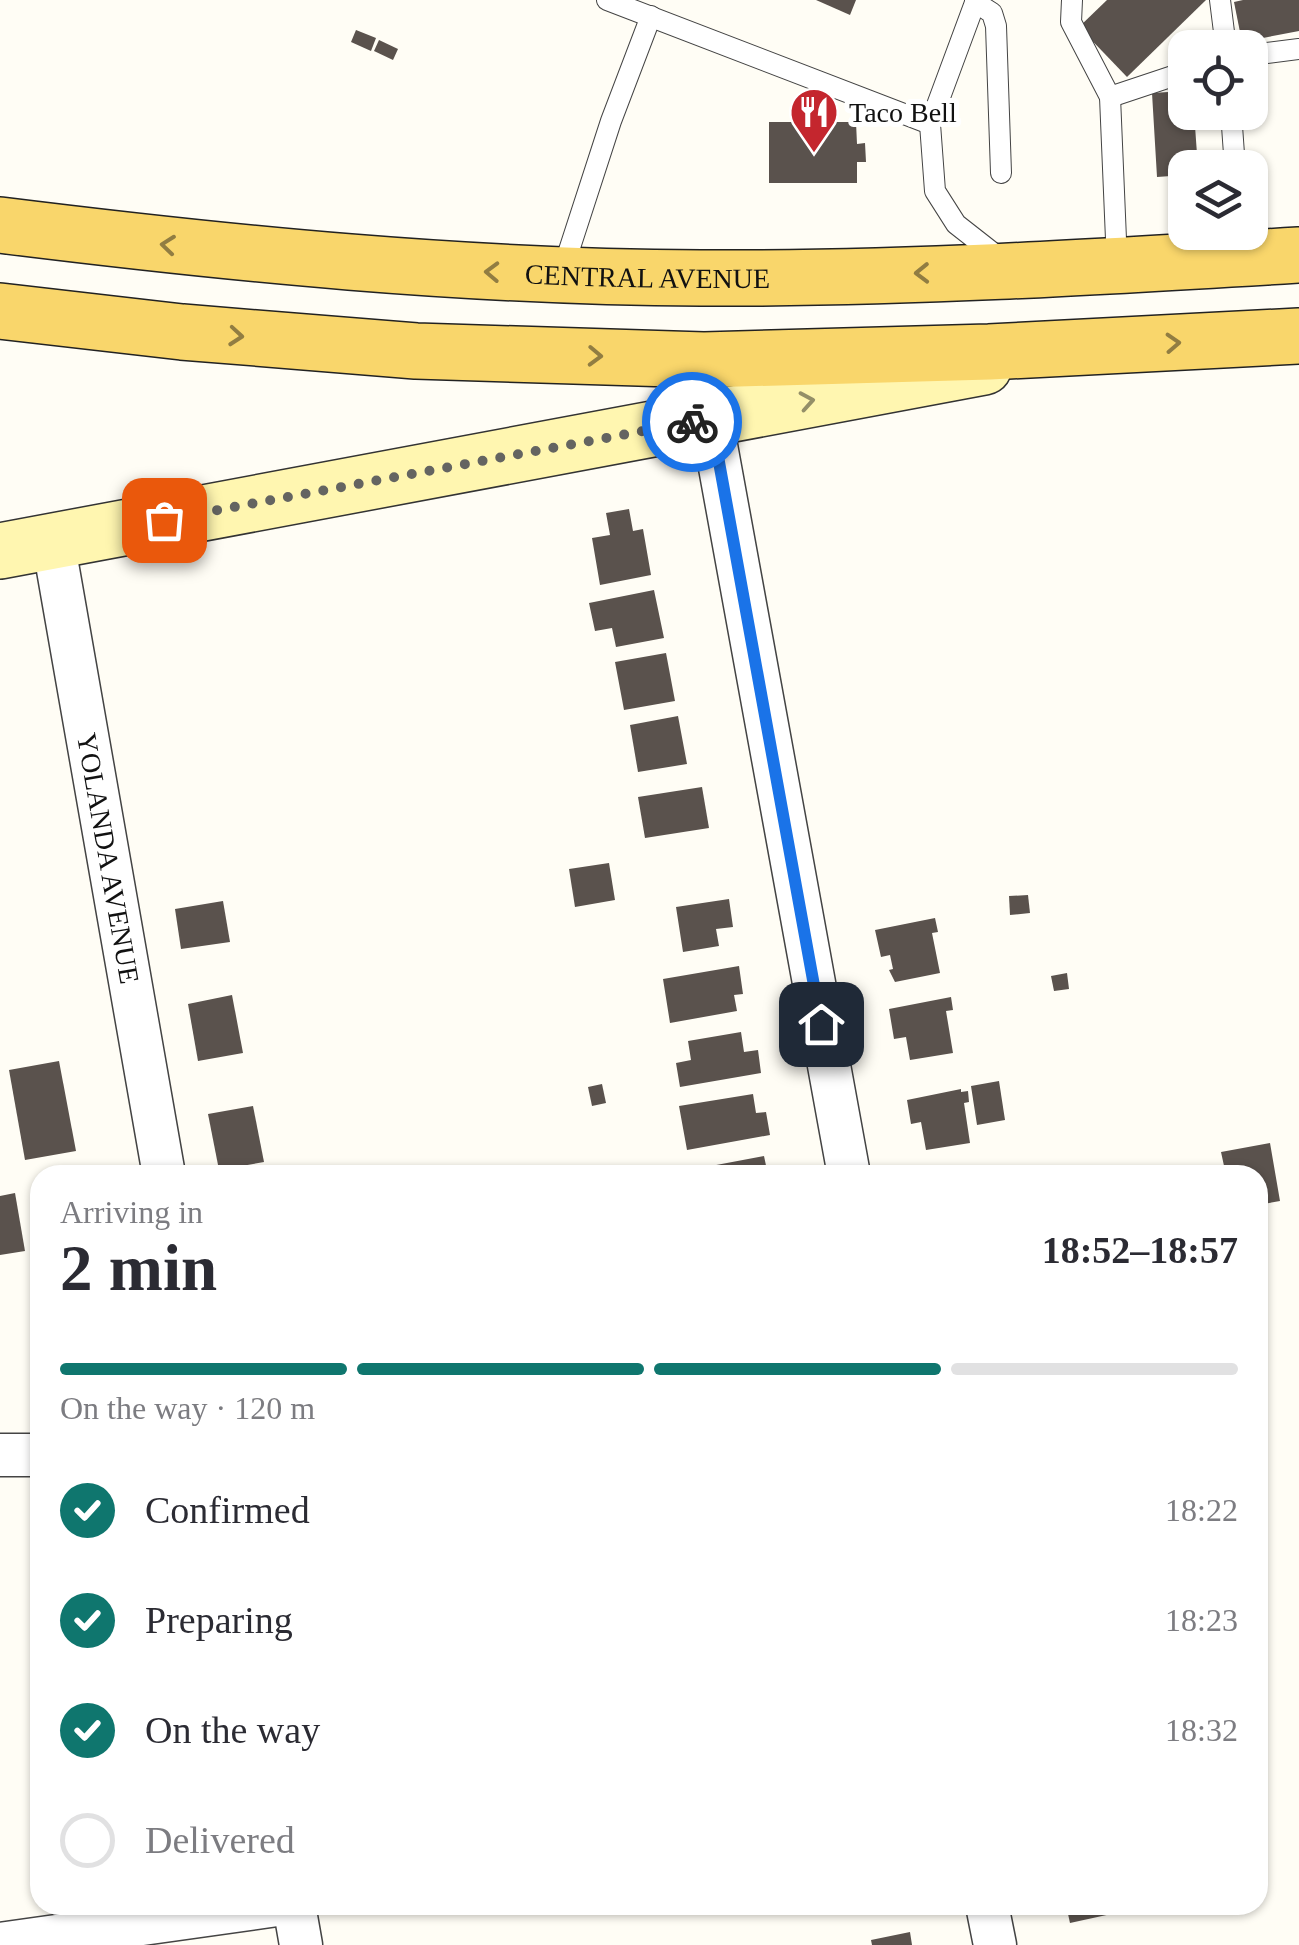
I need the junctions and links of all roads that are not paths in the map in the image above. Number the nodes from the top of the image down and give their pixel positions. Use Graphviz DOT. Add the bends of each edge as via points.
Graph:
graph roads {
  1 [pos="607,0"];
  2 [pos="1072,0"];
  3 [pos="1220,0"];
  4 [pos="975,1"];
  5 [pos="651,16"];
  6 [pos="1224,30"];
  7 [pos="1299,49"];
  8 [pos="1268,53"];
  9 [pos="1168,78"];
  10 [pos="1110,97"];
  11 [pos="930,124"];
  12 [pos="1001,173"];
  13 [pos="0,224"];
  14 [pos="1217,250"];
  15 [pos="1267,250"];
  16 [pos="1299,255"];
  17 [pos="1117,267"];
  18 [pos="1056,269"];
  19 [pos="561,274"];
  20 [pos="0,311"];
  21 [pos="1299,336"];
  22 [pos="1075,348"];
  23 [pos="711,418"];
  24 [pos="53,541"];
  25 [pos="0,551"];
  26 [pos="162,1165"];
  27 [pos="847,1165"];
  28 [pos="0,1456"];
  29 [pos="30,1456"];
  30 [pos="207,1915"];
  31 [pos="296,1915"];
  32 [pos="989,1915"];
  33 [pos="0,1944"];
  34 [pos="301,1945"];
  35 [pos="994,1945"];
  1 -- 5 [label="lane"];
  2 -- 10 [label="lane" via="1071,22"];
  3 -- 6 [label="lane"];
  4 -- 11 [label="lane"];
  4 -- 12 [label="lane" via="996,26"];
  5 -- 11 [label="lane"];
  5 -- 19 [label="lane"];
  7 -- 8 [label="lane"];
  9 -- 10 [label="lane"];
  10 -- 17 [label="lane"];
  11 -- 18 [label="lane" via="935,191 956,224 993,253"];
  19 -- 13 [label="main road, CENTRAL AVENUE, one-way" via="318,261"];
  14 -- 17 [label="main road, CENTRAL AVENUE"];
  15 -- 16 [label="main road, CENTRAL AVENUE"];
  17 -- 18 [label="main road, CENTRAL AVENUE"];
  18 -- 19 [label="main road, CENTRAL AVENUE, one-way" via="702,278"];
  20 -- 22 [label="main road, one-way" via="416,351 704,360"];
  22 -- 21 [label="main road, one-way"];
  23 -- 22 [label="main road, one-way"];
  23 -- 24 [label="main road"];
  23 -- 27 [label="street"];
  24 -- 25 [label="main road"];
  24 -- 26 [label="street, YOLANDA AVENUE"];
  28 -- 29 [label="street"];
  30 -- 33 [label="street"];
  31 -- 34 [label="street"];
  32 -- 35 [label="street"];
}
